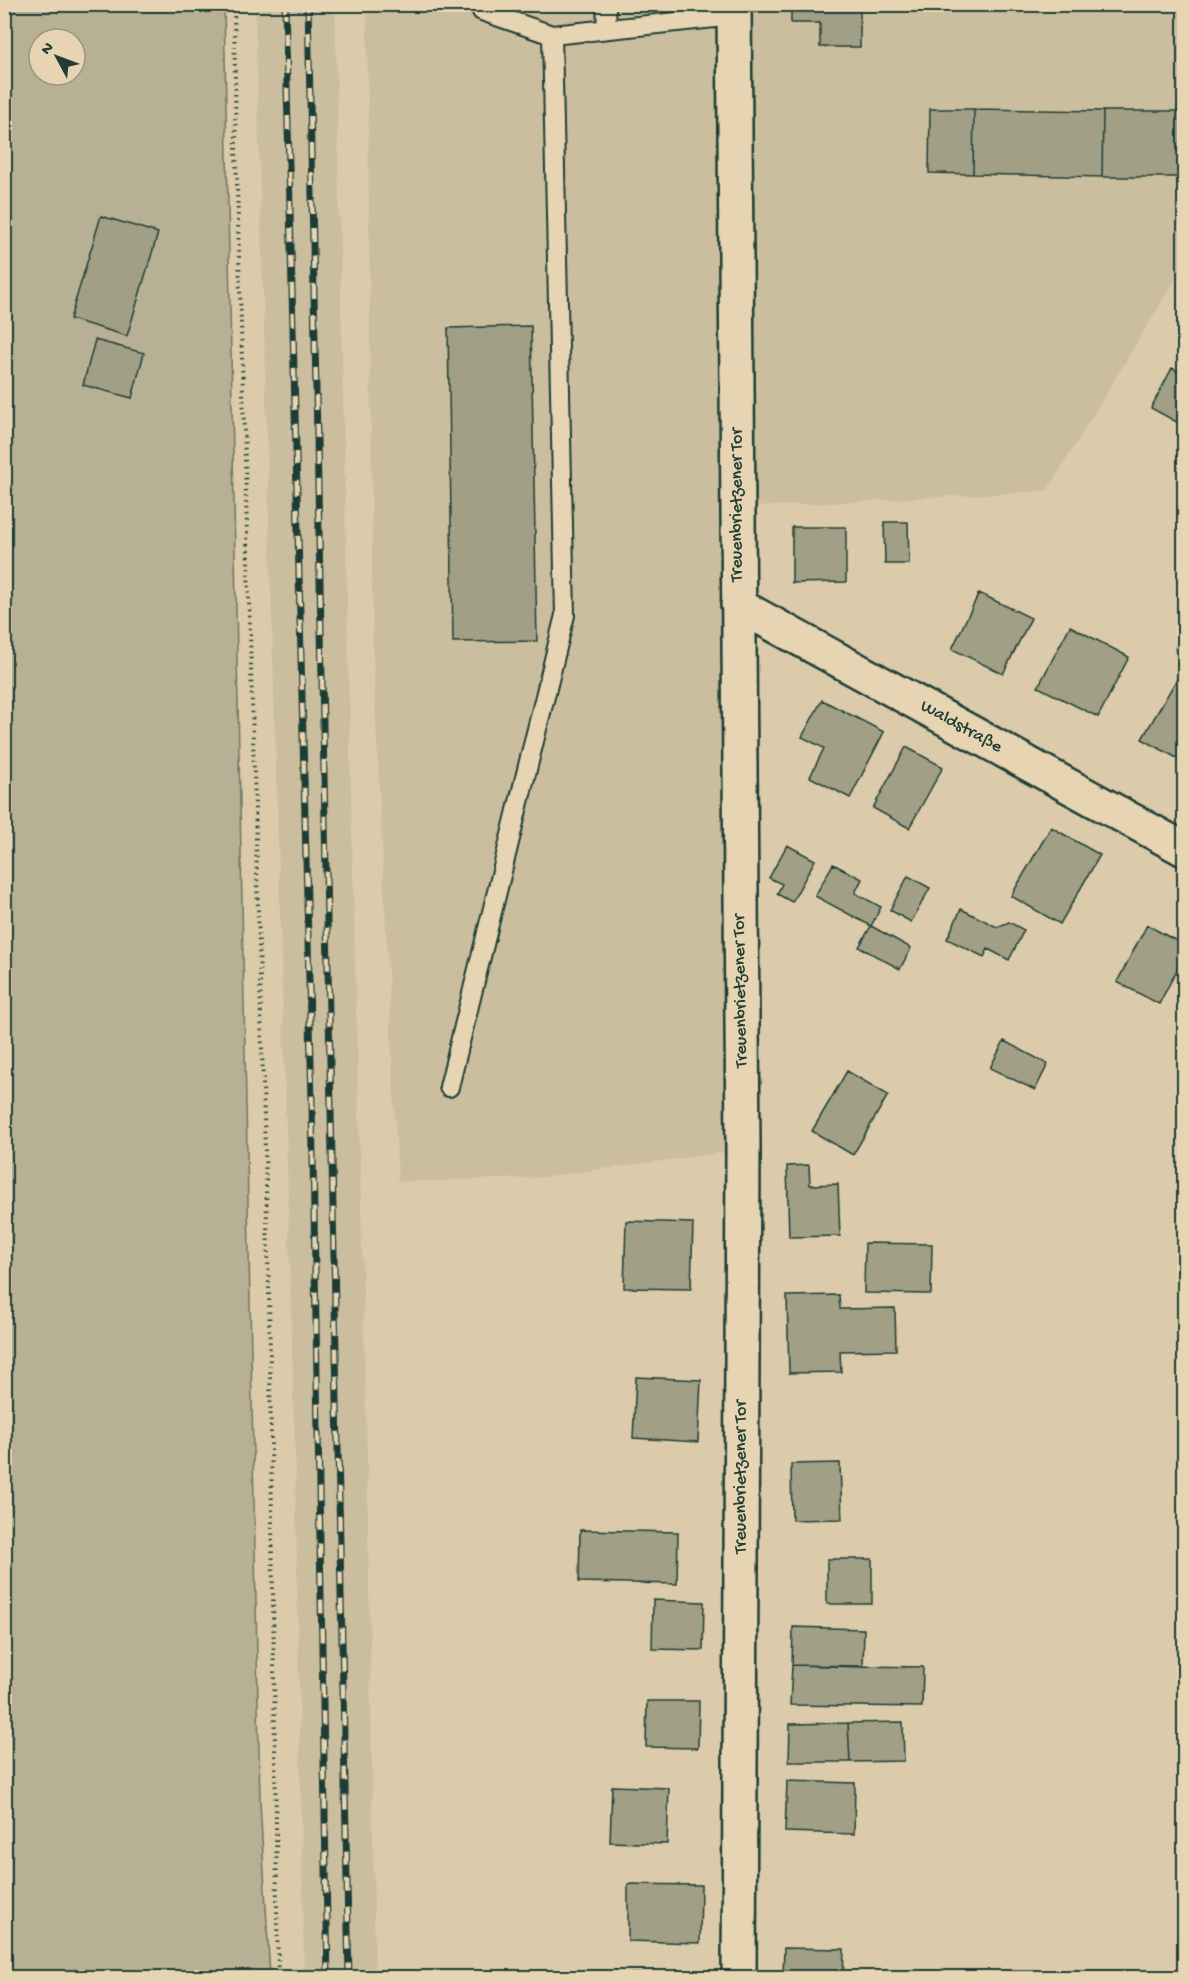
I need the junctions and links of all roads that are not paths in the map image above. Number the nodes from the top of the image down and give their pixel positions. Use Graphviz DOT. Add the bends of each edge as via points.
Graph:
graph roads {
  1 [pos="482,4"];
  2 [pos="606,4"];
  3 [pos="734,10"];
  4 [pos="607,29"];
  5 [pos="552,35"];
  6 [pos="738,605"];
  7 [pos="1185,849"];
  8 [pos="449,1087"];
  9 [pos="739,1977"];
  1 -- 5 [label="lane" via="482,11"];
  2 -- 4 [label="lane"];
  3 -- 4 [label="lane"];
  3 -- 6 [label="street, Treuenbrietzener Tor"];
  4 -- 5 [label="lane"];
  5 -- 8 [label="lane" via="565,615"];
  6 -- 7 [label="street, Waldstraße"];
  6 -- 9 [label="street, Treuenbrietzener Tor" via="743,1150"];
}
